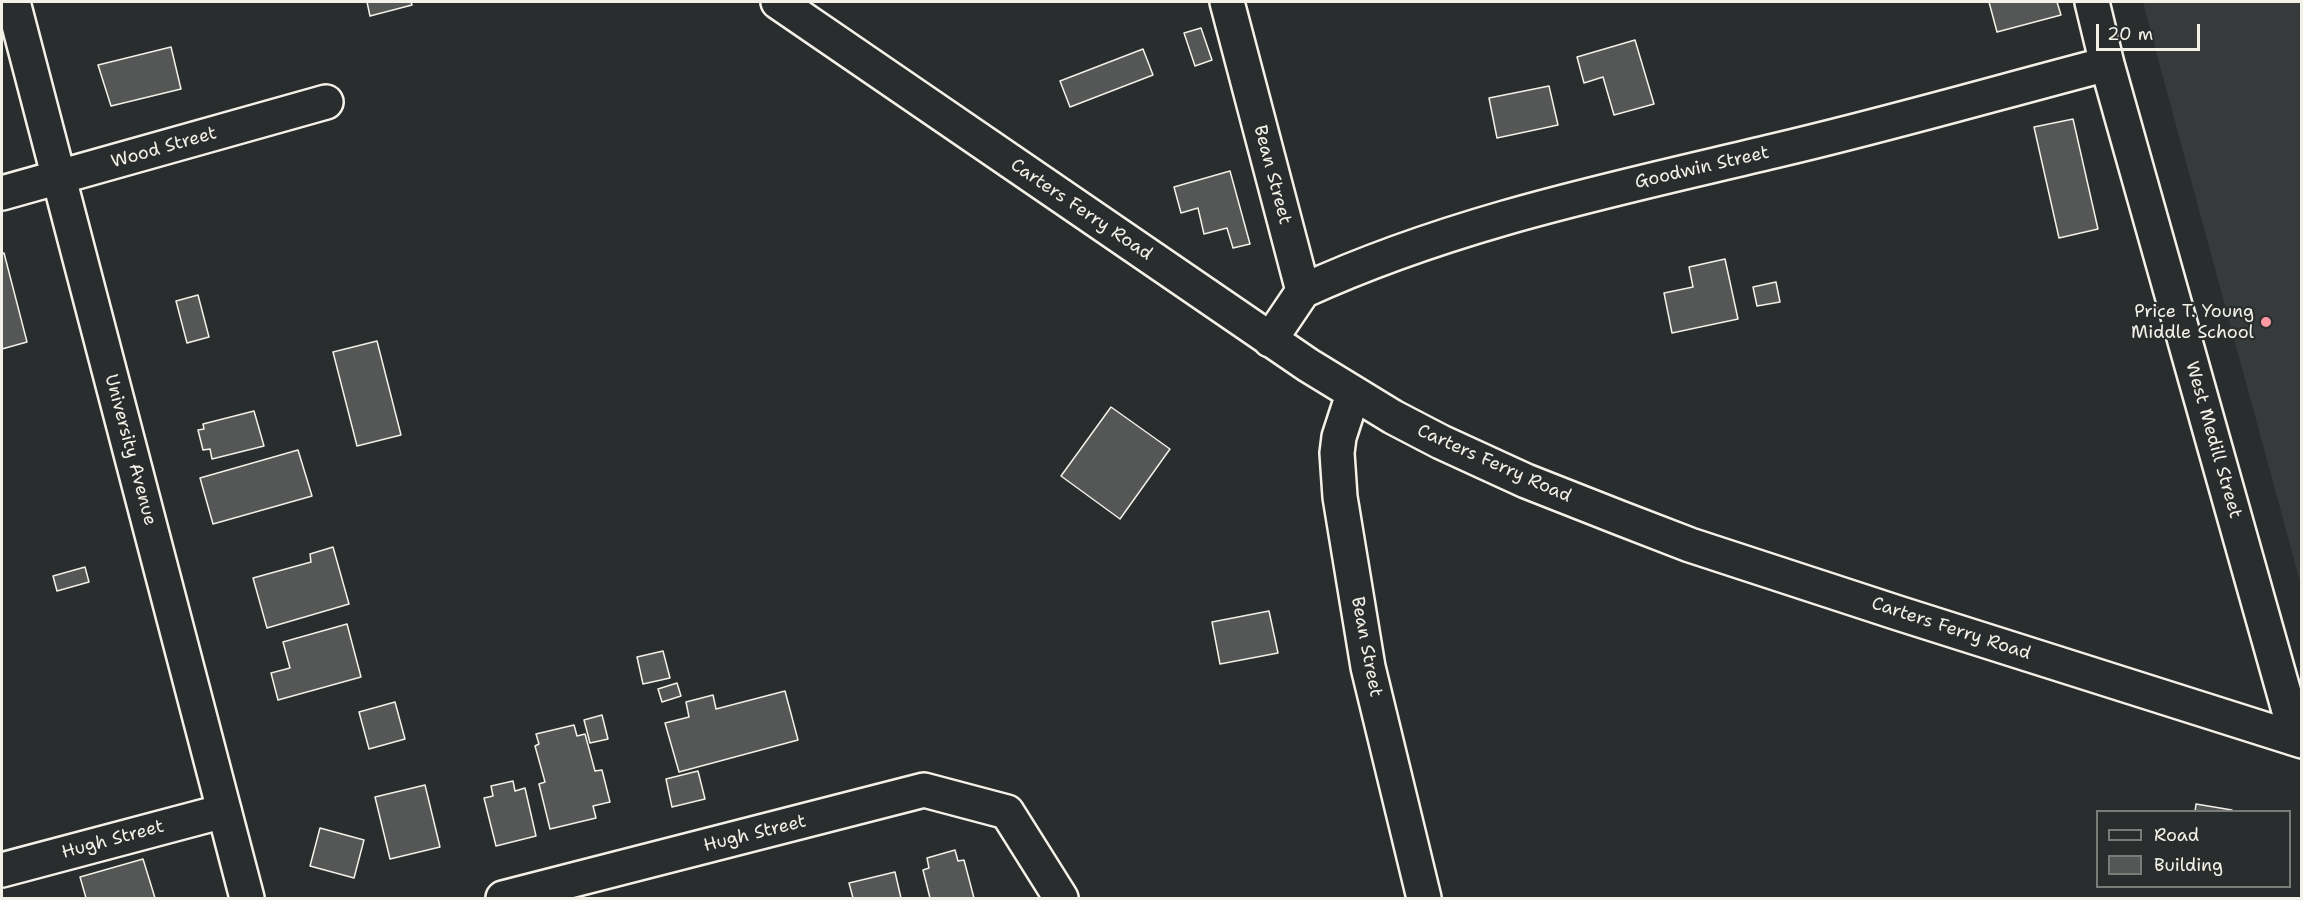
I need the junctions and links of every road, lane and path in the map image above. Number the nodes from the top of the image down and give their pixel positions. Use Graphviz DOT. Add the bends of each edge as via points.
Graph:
graph roads {
  1 [pos="13,2"];
  2 [pos="778,2"];
  3 [pos="1227,2"];
  4 [pos="2092,2"];
  5 [pos="2107,64"];
  6 [pos="326,102"];
  7 [pos="59,178"];
  8 [pos="2,193"];
  9 [pos="1303,291"];
  10 [pos="1270,340"];
  11 [pos="1353,394"];
  12 [pos="2299,740"];
  13 [pos="224,811"];
  14 [pos="2,870"];
  15 [pos="247,898"];
  16 [pos="503,898"];
  17 [pos="1061,898"];
  18 [pos="1424,898"];
  1 -- 7 [label="street, University Avenue"];
  2 -- 10 [label="street, Carters Ferry Road"];
  3 -- 9 [label="street, Bean Street"];
  4 -- 5 [label="street, West Medill Street"];
  5 -- 9 [label="street, Goodwin Street" via="1795,146 1555,202 1376,259"];
  5 -- 12 [label="street, West Medill Street"];
  6 -- 7 [label="street, Wood Street"];
  7 -- 8 [label="street, Wood Street"];
  7 -- 13 [label="street, University Avenue"];
  9 -- 10 [label="street"];
  10 -- 11 [label="street, Carters Ferry Road"];
  11 -- 12 [label="street, Carters Ferry Road" via="1441,442 1526,481 1690,545"];
  11 -- 18 [label="street, Bean Street" via="1337,453 1340,497 1368,667"];
  13 -- 14 [label="street, Hugh Street"];
  13 -- 15 [label="street, University Avenue"];
  16 -- 17 [label="street, Hugh Street" via="924,790 1007,812"];
}
